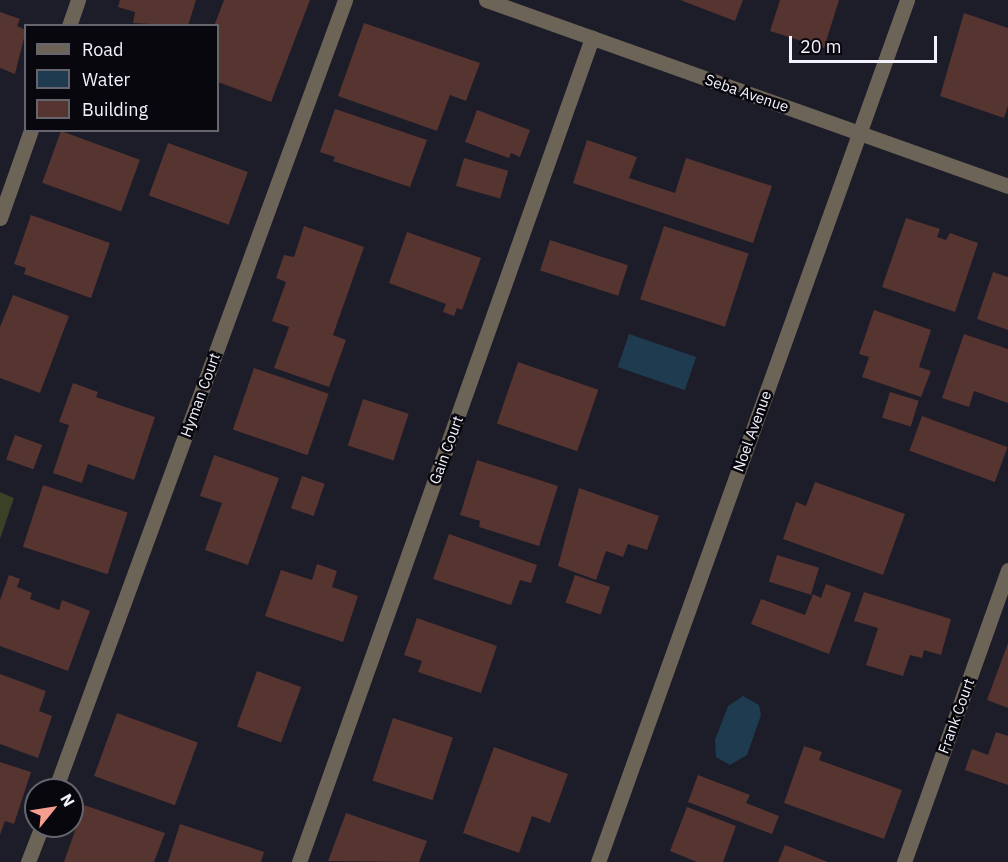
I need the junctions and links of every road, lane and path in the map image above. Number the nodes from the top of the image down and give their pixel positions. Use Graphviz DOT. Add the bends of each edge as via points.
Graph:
graph roads {
  1 [pos="78,0"];
  2 [pos="345,0"];
  3 [pos="486,0"];
  4 [pos="907,0"];
  5 [pos="70,24"];
  6 [pos="592,38"];
  7 [pos="30,132"];
  8 [pos="860,133"];
  9 [pos="1008,186"];
  10 [pos="0,218"];
  11 [pos="1008,570"];
  12 [pos="59,778"];
  13 [pos="37,838"];
  14 [pos="28,862"];
  15 [pos="299,862"];
  16 [pos="598,862"];
  17 [pos="904,862"];
  1 -- 5 [label="street"];
  2 -- 12 [label="street, Hyman Court"];
  3 -- 6 [label="street, Seba Avenue"];
  4 -- 8 [label="street, Noel Avenue"];
  6 -- 8 [label="street, Seba Avenue"];
  6 -- 15 [label="street, Gain Court"];
  7 -- 10 [label="street"];
  8 -- 9 [label="street, Seba Avenue"];
  8 -- 16 [label="street, Noel Avenue"];
  11 -- 17 [label="street, Frank Court"];
  13 -- 14 [label="street"];
}
